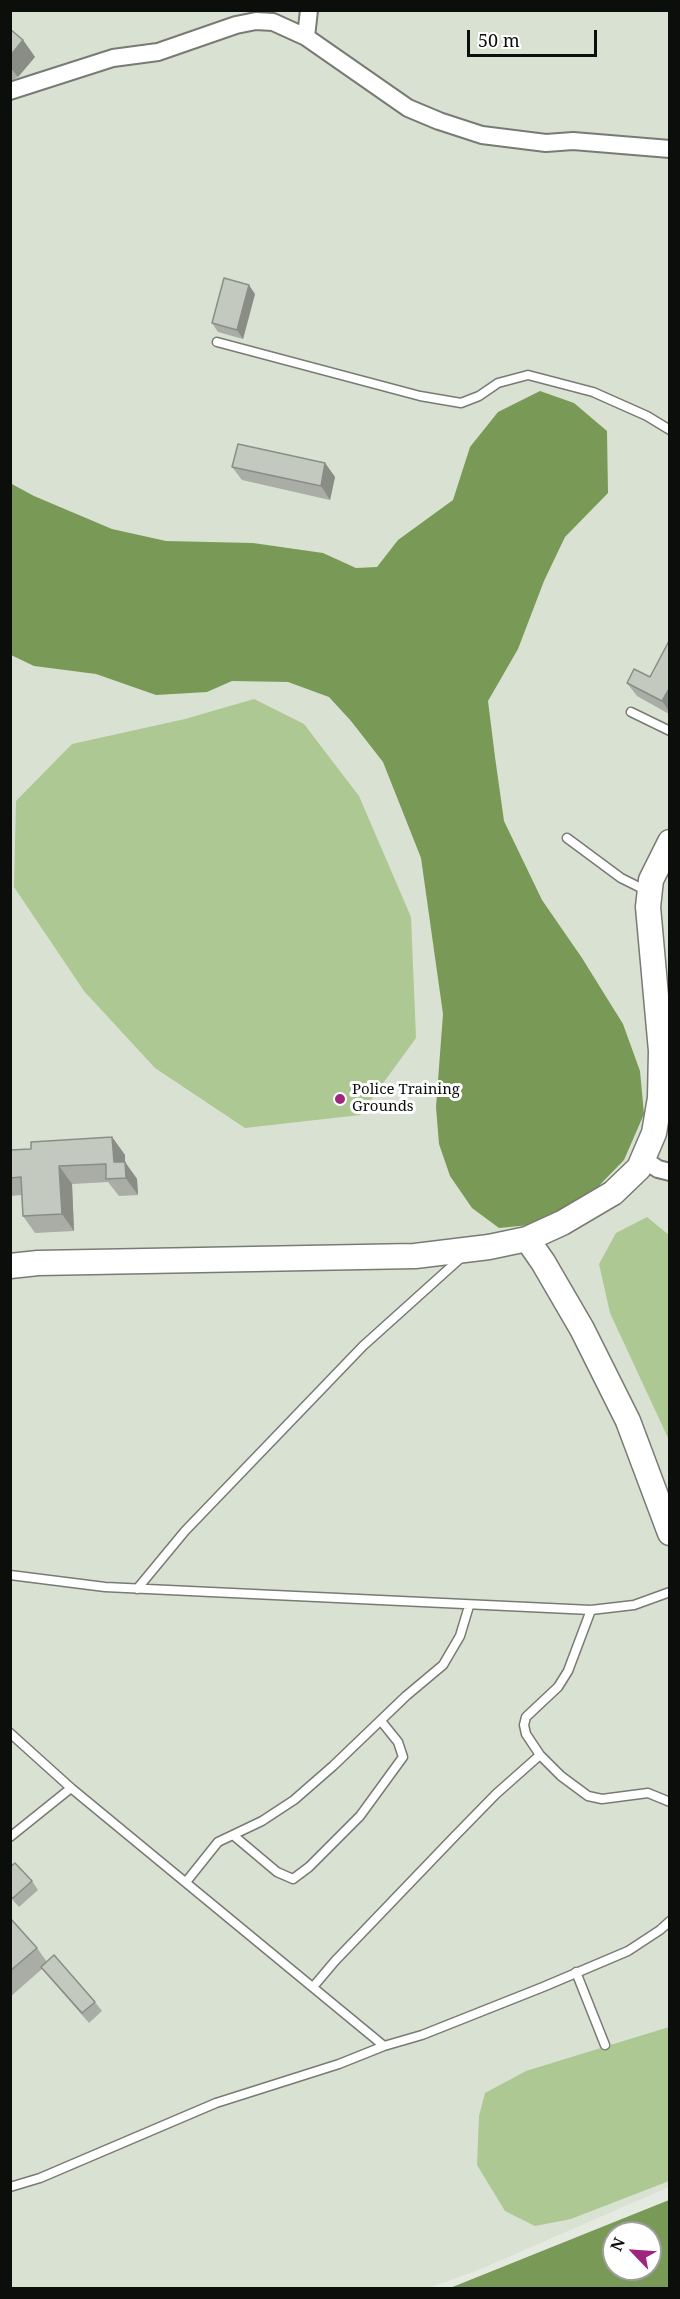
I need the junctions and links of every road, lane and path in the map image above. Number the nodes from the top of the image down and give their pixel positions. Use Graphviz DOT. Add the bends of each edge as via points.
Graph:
graph roads {
  1 [pos="309,10"];
  2 [pos="306,37"];
  3 [pos="10,91"];
  4 [pos="669,149"];
  5 [pos="218,342"];
  6 [pos="669,430"];
  7 [pos="631,712"];
  8 [pos="669,731"];
  9 [pos="567,838"];
  10 [pos="669,842"];
  11 [pos="649,892"];
  12 [pos="643,1159"];
  13 [pos="669,1172"];
  14 [pos="527,1239"];
  15 [pos="470,1249"];
  16 [pos="10,1266"];
  17 [pos="669,1533"];
  18 [pos="10,1575"];
  19 [pos="137,1589"];
  20 [pos="669,1592"];
  21 [pos="469,1606"];
  22 [pos="591,1610"];
  23 [pos="381,1721"];
  24 [pos="10,1733"];
  25 [pos="540,1755"];
  26 [pos="71,1788"];
  27 [pos="669,1802"];
  28 [pos="233,1835"];
  29 [pos="10,1837"];
  30 [pos="186,1882"];
  31 [pos="669,1921"];
  32 [pos="576,1972"];
  33 [pos="314,1987"];
  34 [pos="605,2045"];
  35 [pos="384,2046"];
  36 [pos="10,2187"];
  1 -- 2 [label="street"];
  2 -- 3 [label="street" via="273,22 256,21 158,52 113,58"];
  2 -- 4 [label="street" via="413,111 482,135 546,143 573,141"];
  5 -- 6 [label="lane" via="420,396 461,403 498,383 528,375 593,392"];
  7 -- 8 [label="lane"];
  9 -- 11 [label="lane" via="621,878"];
  10 -- 11 [label="street"];
  11 -- 12 [label="street" via="648,922 662,1051 654,1134"];
  12 -- 13 [label="street"];
  12 -- 14 [label="street" via="613,1193"];
  14 -- 15 [label="street"];
  14 -- 17 [label="street" via="582,1329 628,1421"];
  15 -- 16 [label="street" via="415,1257"];
  15 -- 19 [label="lane" via="363,1346 185,1531"];
  18 -- 19 [label="lane"];
  19 -- 21 [label="lane"];
  20 -- 22 [label="lane" via="634,1605"];
  21 -- 22 [label="lane"];
  21 -- 23 [label="lane" via="460,1636 443,1665"];
  22 -- 25 [label="lane" via="568,1671 558,1687 524,1721 526,1734"];
  23 -- 28 [label="lane" via="294,1800"];
  23 -- 28 [label="lane" via="398,1742 403,1757 360,1816 309,1867 293,1879 277,1872"];
  24 -- 26 [label="lane"];
  25 -- 27 [label="lane" via="588,1796 648,1793"];
  25 -- 33 [label="lane" via="454,1836"];
  26 -- 29 [label="lane"];
  26 -- 30 [label="lane"];
  28 -- 30 [label="lane" via="213,1847"];
  30 -- 33 [label="lane"];
  31 -- 32 [label="lane" via="628,1951"];
  32 -- 34 [label="lane"];
  32 -- 35 [label="lane" via="423,2035"];
  33 -- 35 [label="lane"];
  35 -- 36 [label="lane" via="216,2103"];
}
